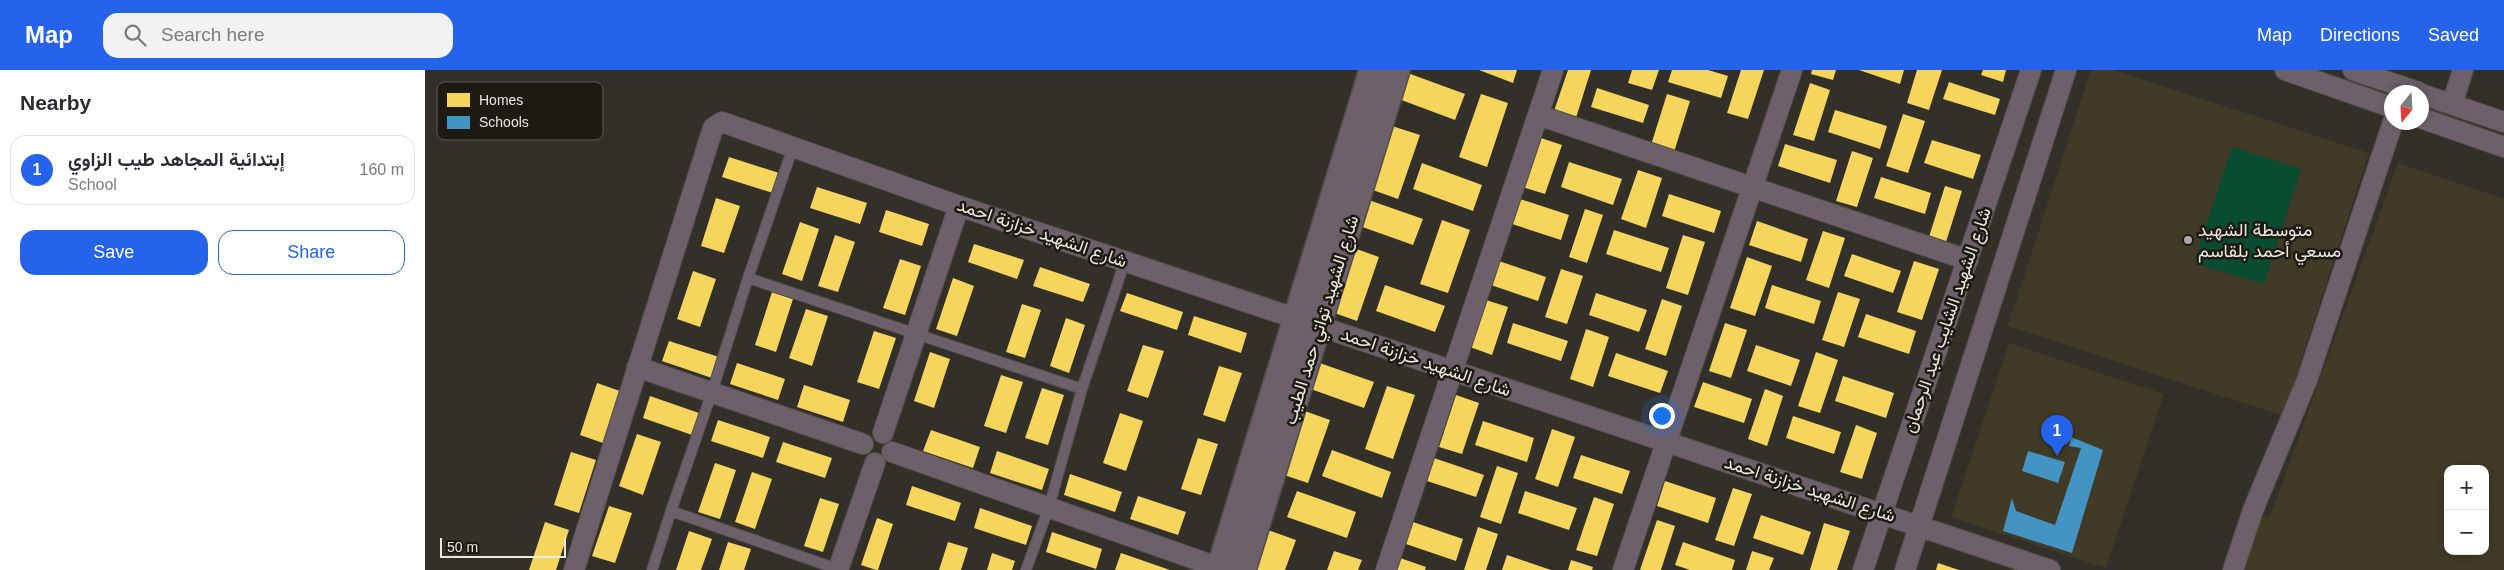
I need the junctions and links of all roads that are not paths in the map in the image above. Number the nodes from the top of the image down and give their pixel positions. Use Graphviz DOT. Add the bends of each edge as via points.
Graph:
graph roads {
  1 [pos="1372,70"];
  2 [pos="1397,70"];
  3 [pos="1553,70"];
  4 [pos="1792,70"];
  5 [pos="2031,70"];
  6 [pos="2066,70"];
  7 [pos="2285,70"];
  8 [pos="2353,70"];
  9 [pos="2463,70"];
  10 [pos="2374,73"];
  11 [pos="2402,85"];
  12 [pos="2429,96"];
  13 [pos="2452,104"];
  14 [pos="2384,105"];
  15 [pos="1538,115"];
  16 [pos="2429,121"];
  17 [pos="2504,122"];
  18 [pos="2390,130"];
  19 [pos="793,147"];
  20 [pos="2504,147"];
  21 [pos="1753,187"];
  22 [pos="959,206"];
  23 [pos="1968,260"];
  24 [pos="1125,261"];
  25 [pos="748,278"];
  26 [pos="1295,318"];
  27 [pos="1319,326"];
  28 [pos="916,334"];
  29 [pos="637,367"];
  30 [pos="1452,370"];
  31 [pos="1082,388"];
  32 [pos="712,392"];
  33 [pos="883,433"];
  34 [pos="1667,442"];
  35 [pos="863,444"];
  36 [pos="892,452"];
  37 [pos="875,463"];
  38 [pos="1049,507"];
  39 [pos="671,511"];
  40 [pos="1882,513"];
  41 [pos="1920,525"];
  42 [pos="1227,569"];
  43 [pos="574,570"];
  44 [pos="652,570"];
  45 [pos="839,570"];
  46 [pos="1026,570"];
  47 [pos="1387,570"];
  48 [pos="1623,570"];
  49 [pos="1863,570"];
  50 [pos="1905,570"];
  51 [pos="2050,570"];
  52 [pos="2233,570"];
  1 -- 26 [label="street, شارع الشهيد تواتي حمد الطيب"];
  2 -- 27 [label="street, شارع الشهيد تواتي حمد الطيب"];
  3 -- 15 [label="street"];
  4 -- 21 [label="street"];
  5 -- 23 [label="street, شارع الشهيد الشايب عبد الرحمان"];
  6 -- 41 [label="street, شارع الشهيد الشايب عبد الرحمان"];
  7 -- 14 [label="street"];
  8 -- 10 [label="street"];
  9 -- 13 [label="street"];
  10 -- 11 [label="street"];
  12 -- 13 [label="street"];
  13 -- 17 [label="street"];
  15 -- 21 [label="street"];
  15 -- 30 [label="street"];
  16 -- 20 [label="street"];
  18 -- 52 [label="street" via="2307,380 2253,510"];
  19 -- 22 [label="street, شارع الشهيد خزازنة احمد"];
  19 -- 25 [label="lane"];
  19 -- 29 [label="street, شارع الشهيد خزازنة احمد" via="722,122 713,128"];
  21 -- 23 [label="street"];
  21 -- 34 [label="street"];
  22 -- 24 [label="street, شارع الشهيد خزازنة احمد"];
  22 -- 28 [label="street"];
  23 -- 40 [label="street, شارع الشهيد الشايب عبد الرحمان"];
  24 -- 26 [label="street, شارع الشهيد خزازنة احمد"];
  24 -- 31 [label="lane"];
  25 -- 28 [label="lane"];
  25 -- 32 [label="lane"];
  26 -- 27 [label="street, شارع الشهيد خزازنة احمد"];
  26 -- 42 [label="street, شارع الشهيد تواتي حمد الطيب"];
  27 -- 30 [label="street, شارع الشهيد خزازنة احمد"];
  27 -- 42 [label="street, شارع الشهيد تواتي حمد الطيب"];
  28 -- 31 [label="lane"];
  28 -- 33 [label="street"];
  29 -- 32 [label="street"];
  29 -- 43 [label="street"];
  30 -- 34 [label="street, شارع الشهيد خزازنة احمد"];
  30 -- 47 [label="street"];
  31 -- 38 [label="lane"];
  32 -- 35 [label="street"];
  32 -- 39 [label="lane"];
  33 -- 35 [label="street" via="871,434"];
  33 -- 36 [label="street" via="892,441"];
  34 -- 40 [label="street, شارع الشهيد خزازنة احمد"];
  34 -- 48 [label="street"];
  35 -- 37 [label="street" via="863,452"];
  36 -- 37 [label="street" via="885,461"];
  36 -- 38 [label="street"];
  37 -- 45 [label="street"];
  38 -- 42 [label="street"];
  38 -- 46 [label="lane"];
  39 -- 44 [label="lane"];
  39 -- 45 [label="lane"];
  40 -- 41 [label="street, شارع الشهيد خزازنة احمد"];
  40 -- 49 [label="street, شارع الشهيد الشايب عبد الرحمان"];
  41 -- 50 [label="street, شارع الشهيد الشايب عبد الرحمان"];
  41 -- 51 [label="street, شارع الشهيد خزازنة احمد"];
}
